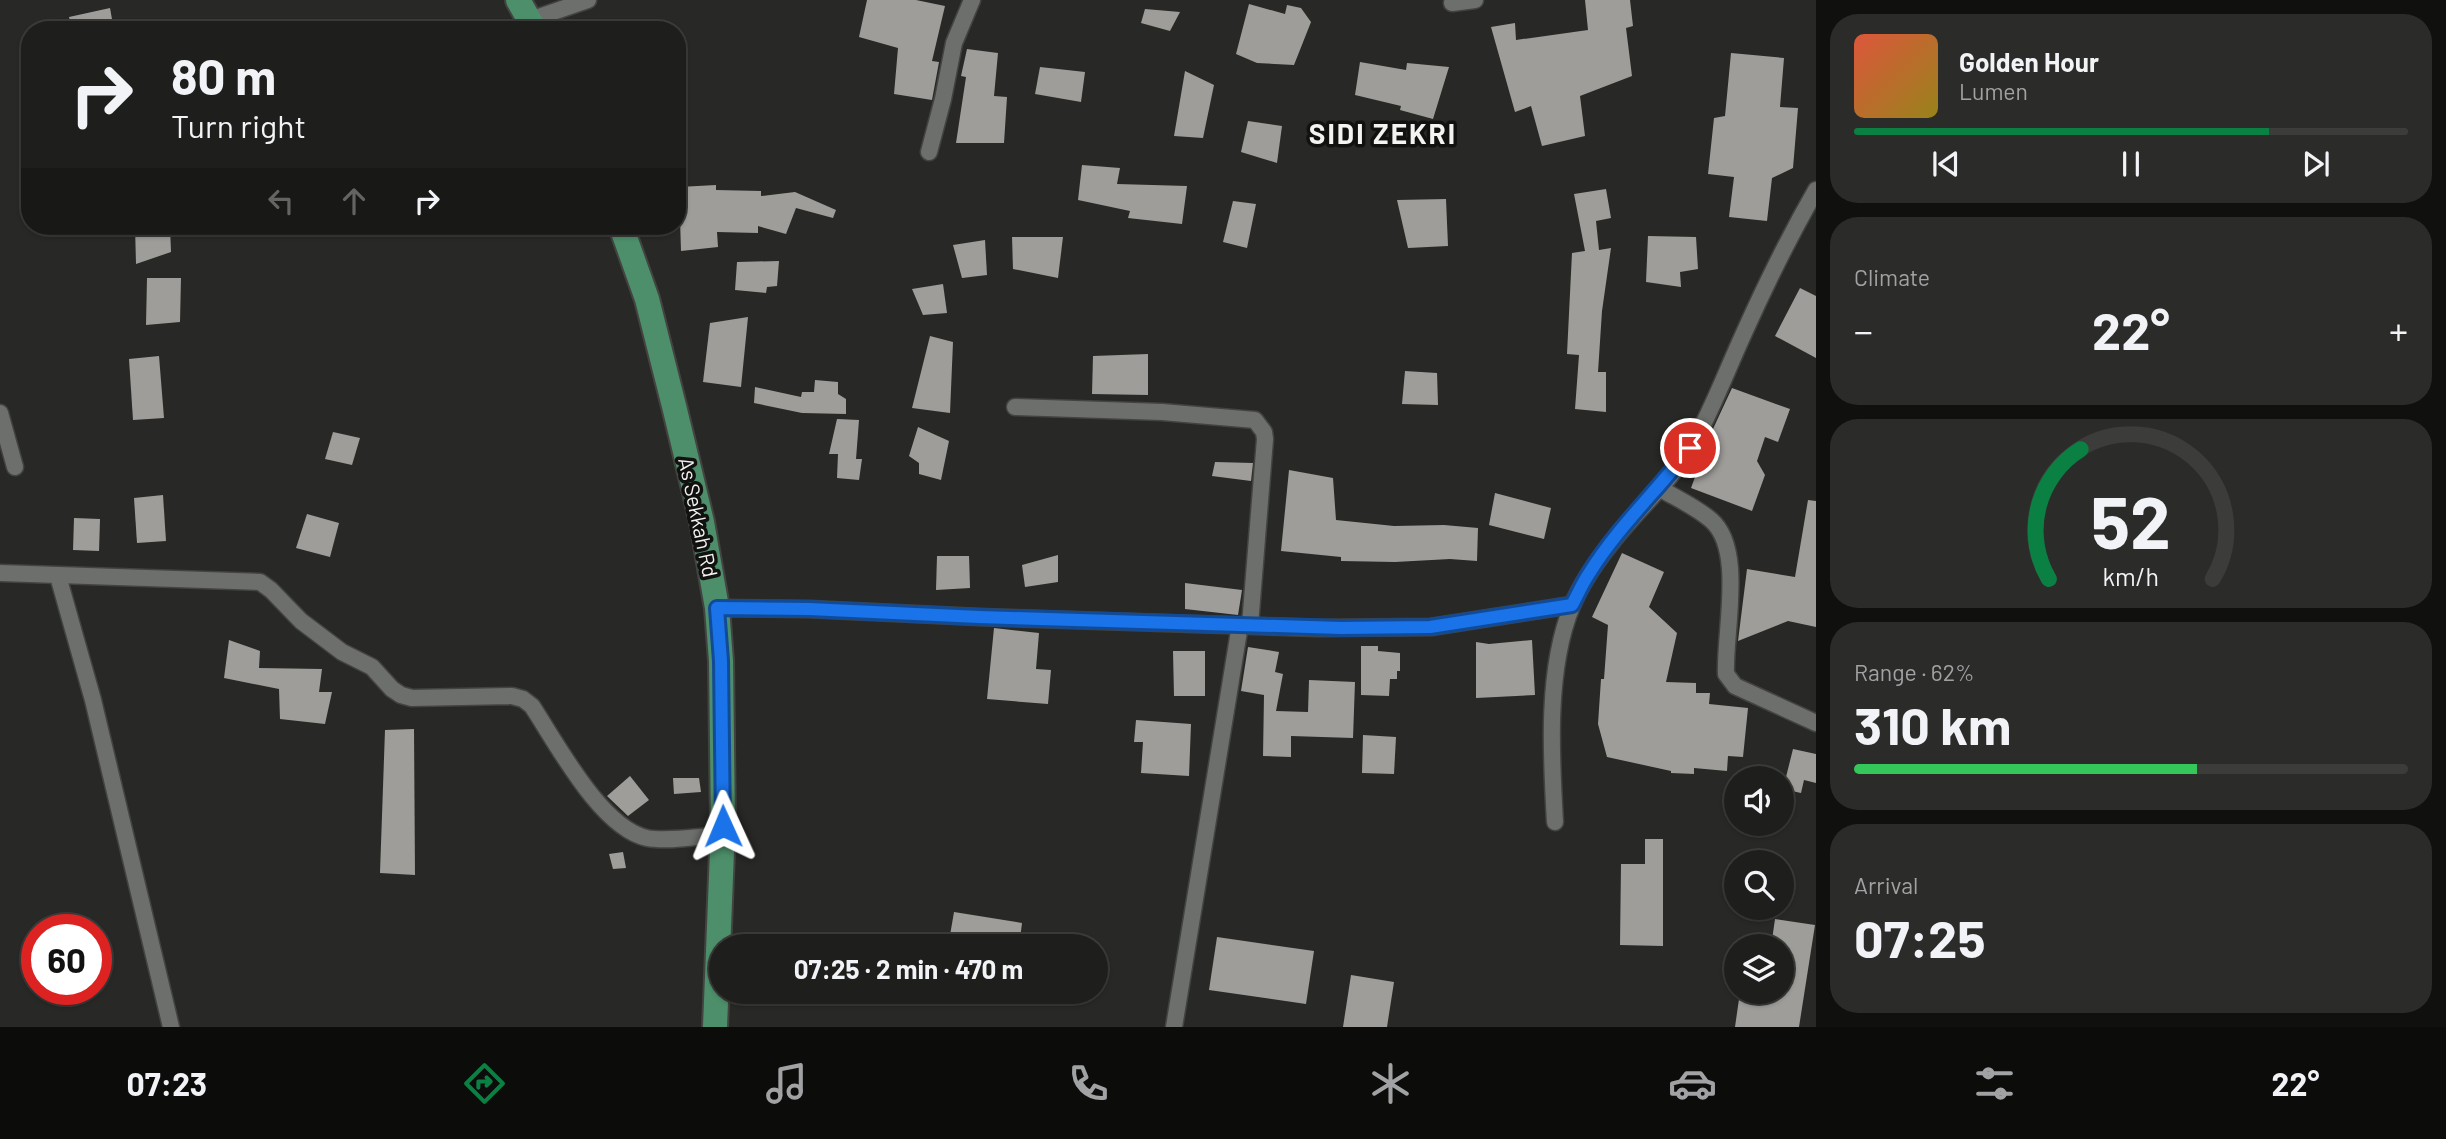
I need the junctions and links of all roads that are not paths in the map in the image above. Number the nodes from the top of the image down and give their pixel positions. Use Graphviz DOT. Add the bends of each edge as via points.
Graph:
graph roads {
  1 [pos="588,0"];
  2 [pos="972,0"];
  3 [pos="1475,0"];
  4 [pos="1452,3"];
  5 [pos="528,17"];
  6 [pos="929,152"];
  7 [pos="1816,190"];
  8 [pos="624,235"];
  9 [pos="1015,407"];
  10 [pos="0,413"];
  11 [pos="15,467"];
  12 [pos="1659,488"];
  13 [pos="0,573"];
  14 [pos="58,576"];
  15 [pos="1572,605"];
  16 [pos="717,608"];
  17 [pos="1245,625"];
  18 [pos="1816,723"];
  19 [pos="1555,822"];
  20 [pos="723,835"];
  21 [pos="171,1027"];
  22 [pos="715,1027"];
  23 [pos="1174,1027"];
  1 -- 5 [label="street"];
  2 -- 6 [label="street" via="954,43"];
  3 -- 4 [label="street"];
  7 -- 12 [label="street" via="1742,335 1714,405 1690,448"];
  8 -- 16 [label="main road, As Sekkah Rd" via="647,299 675,410"];
  9 -- 17 [label="street" via="1255,420 1265,439"];
  10 -- 11 [label="street"];
  12 -- 15 [label="street" via="1610,544"];
  12 -- 18 [label="street" via="1712,520 1724,537 1730,582 1726,674 1735,686"];
  13 -- 14 [label="street"];
  14 -- 20 [label="street" via="260,582 301,621 342,652 372,667 401,695 523,699 533,706 583,783 626,830 651,839"];
  14 -- 21 [label="street" via="93,700"];
  15 -- 17 [label="street" via="1430,627"];
  15 -- 19 [label="street" via="1553,698"];
  16 -- 17 [label="street"];
  16 -- 20 [label="main road, As Sekkah Rd"];
  17 -- 23 [label="street"];
  20 -- 22 [label="main road, As Sekkah Rd"];
}
